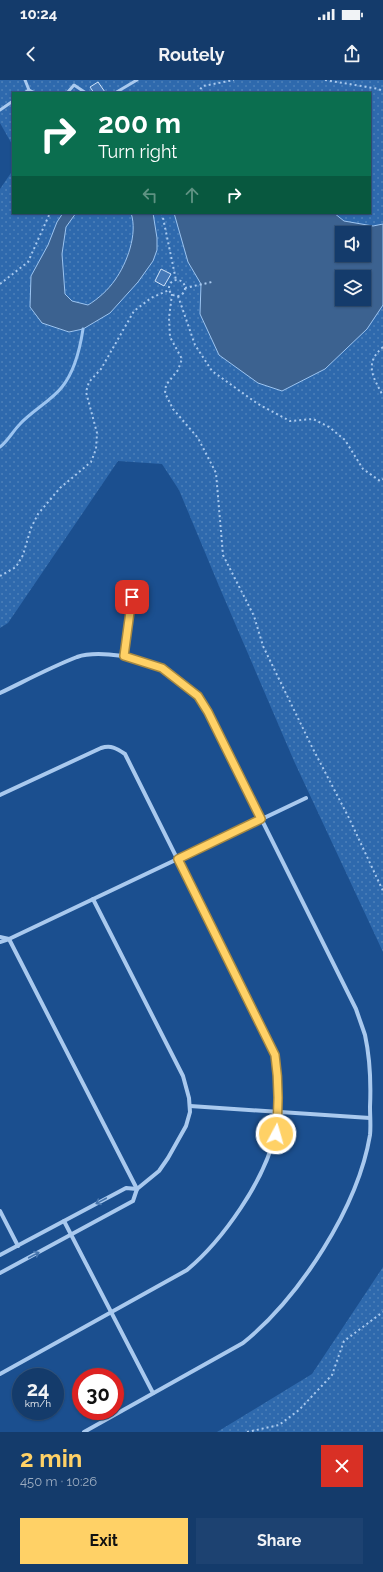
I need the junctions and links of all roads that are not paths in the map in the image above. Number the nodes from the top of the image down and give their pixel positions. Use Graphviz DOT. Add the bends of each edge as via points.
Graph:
graph roads {
  1 [pos="25,80"];
  2 [pos="137,80"];
  3 [pos="29,90"];
  4 [pos="26,92"];
  5 [pos="33,92"];
  6 [pos="68,92"];
  7 [pos="84,92"];
  8 [pos="117,92"];
  9 [pos="12,102"];
  10 [pos="0,110"];
  11 [pos="134,582"];
  12 [pos="124,656"];
  13 [pos="0,693"];
  14 [pos="0,795"];
  15 [pos="306,798"];
  16 [pos="261,819"];
  17 [pos="178,859"];
  18 [pos="93,899"];
  19 [pos="0,937"];
  20 [pos="9,939"];
  21 [pos="0,942"];
  22 [pos="190,1106"];
  23 [pos="278,1112"];
  24 [pos="370,1118"];
  25 [pos="137,1189"];
  26 [pos="0,1211"];
  27 [pos="64,1221"];
  28 [pos="71,1235"];
  29 [pos="18,1246"];
  30 [pos="0,1255"];
  31 [pos="0,1273"];
  32 [pos="111,1312"];
  33 [pos="0,1374"];
  34 [pos="153,1393"];
  35 [pos="84,1432"];
  1 -- 3 [label="lane"];
  2 -- 8 [label="lane"];
  3 -- 4 [label="lane"];
  3 -- 5 [label="lane"];
  6 -- 7 [label="lane" via="74,85"];
  9 -- 10 [label="lane"];
  11 -- 12 [label="street"];
  12 -- 13 [label="street" via="78,657"];
  12 -- 16 [label="street" via="162,668 198,696"];
  14 -- 17 [label="street" via="100,748 110,746 121,752 130,762"];
  15 -- 16 [label="street"];
  16 -- 17 [label="street"];
  16 -- 24 [label="street" via="356,1009 365,1035 370,1068"];
  17 -- 18 [label="street"];
  17 -- 23 [label="street" via="275,1055"];
  18 -- 20 [label="street"];
  18 -- 22 [label="street" via="183,1076"];
  19 -- 20 [label="street"];
  20 -- 21 [label="street"];
  20 -- 25 [label="street"];
  22 -- 23 [label="street"];
  22 -- 25 [label="street" via="186,1126 168,1158 159,1171"];
  23 -- 24 [label="street"];
  23 -- 32 [label="street" via="276,1134 255,1185 211,1248 187,1270"];
  24 -- 34 [label="street" via="364,1163 353,1192 322,1250 283,1304 243,1343"];
  25 -- 27 [label="street, one-way" via="126,1188"];
  25 -- 28 [label="street" via="133,1200"];
  26 -- 29 [label="street"];
  27 -- 28 [label="street"];
  27 -- 29 [label="street"];
  31 -- 28 [label="street, one-way"];
  28 -- 32 [label="street"];
  29 -- 30 [label="street"];
  32 -- 33 [label="street"];
  32 -- 34 [label="street"];
  34 -- 35 [label="street"];
}
